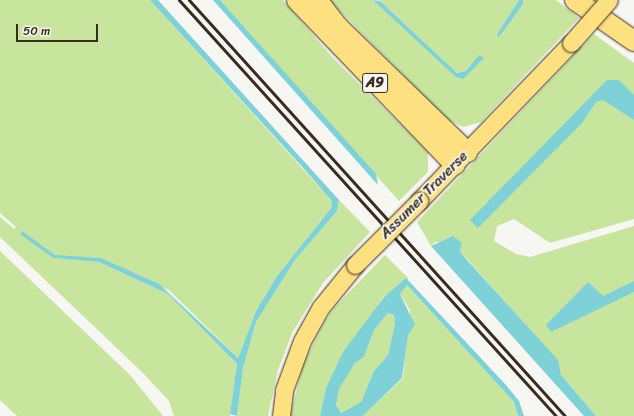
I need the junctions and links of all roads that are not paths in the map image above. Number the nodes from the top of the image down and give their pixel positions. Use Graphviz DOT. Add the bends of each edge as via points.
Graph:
graph roads {
  1 [pos="297,0"];
  2 [pos="317,0"];
  3 [pos="575,0"];
  4 [pos="595,0"];
  5 [pos="609,0"];
  6 [pos="634,32"];
  7 [pos="634,41"];
  8 [pos="461,158"];
  9 [pos="281,416"];
  1 -- 8 [label="highway, A9"];
  2 -- 8 [label="highway, A9" via="338,27"];
  3 -- 7 [label="highway"];
  4 -- 6 [label="highway"];
  5 -- 8 [label="main road, Assumer Traverse, bridge"];
  8 -- 9 [label="main road, Assumer Traverse, bridge" via="355,265 321,307 302,341 284,390"];
}
